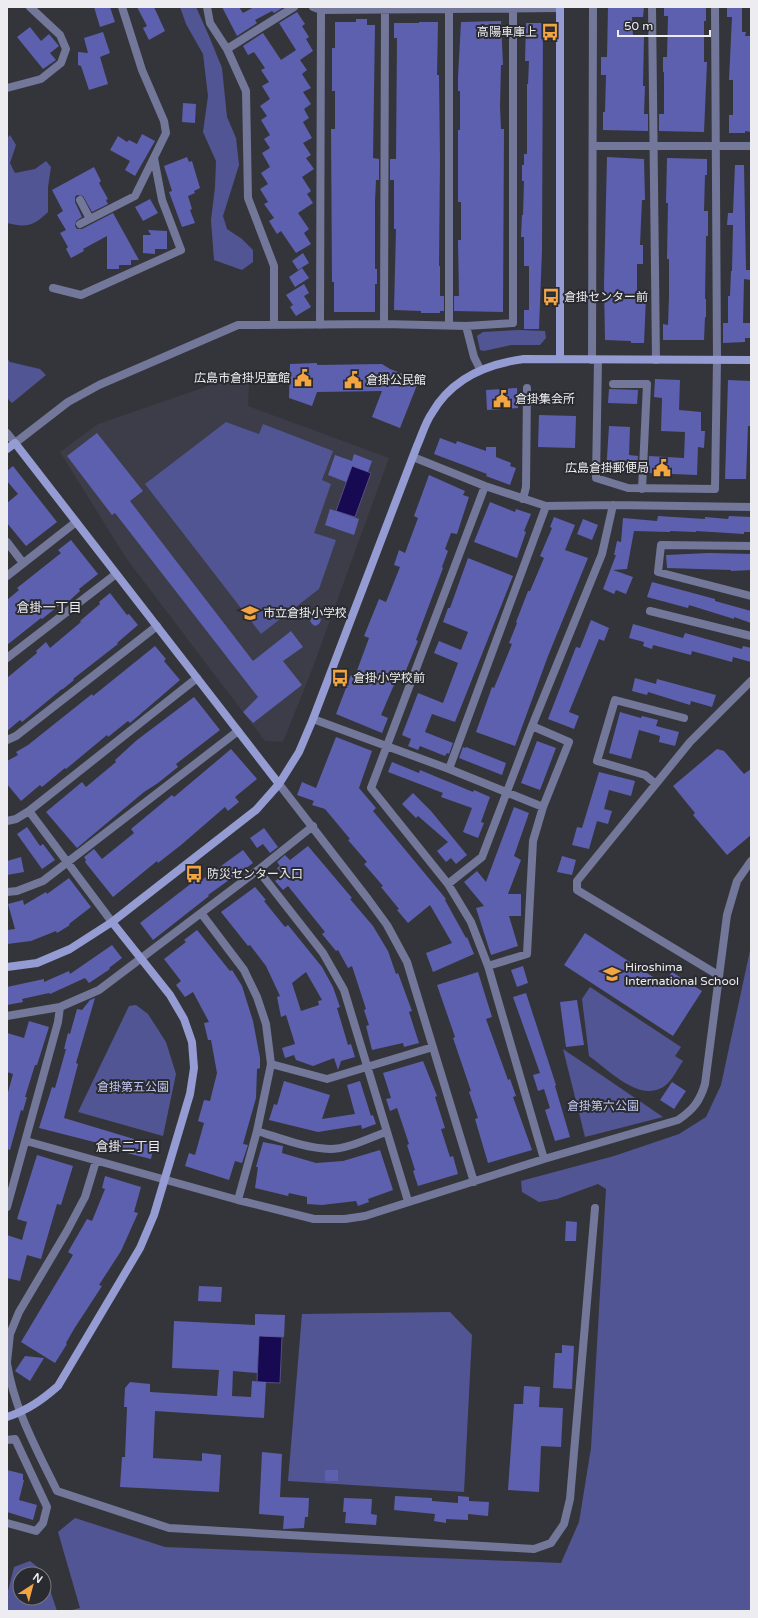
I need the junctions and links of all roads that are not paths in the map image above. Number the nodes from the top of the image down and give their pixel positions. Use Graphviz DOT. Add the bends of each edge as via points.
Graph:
graph roads {
  1 [pos="30,7"];
  2 [pos="122,7"];
  3 [pos="207,7"];
  4 [pos="294,7"];
  5 [pos="313,7"];
  6 [pos="560,7"];
  7 [pos="592,7"];
  8 [pos="652,7"];
  9 [pos="715,7"];
  10 [pos="449,8"];
  11 [pos="385,9"];
  12 [pos="513,9"];
  13 [pos="321,10"];
  14 [pos="227,49"];
  15 [pos="7,88"];
  16 [pos="593,146"];
  17 [pos="654,146"];
  18 [pos="717,146"];
  19 [pos="751,146"];
  20 [pos="154,158"];
  21 [pos="80,200"];
  22 [pos="90,219"];
  23 [pos="80,224"];
  24 [pos="53,288"];
  25 [pos="320,324"];
  26 [pos="384,324"];
  27 [pos="274,325"];
  28 [pos="449,325"];
  29 [pos="466,326"];
  30 [pos="560,359"];
  31 [pos="595,360"];
  32 [pos="656,360"];
  33 [pos="717,360"];
  34 [pos="751,360"];
  35 [pos="480,369"];
  36 [pos="613,384"];
  37 [pos="527,388"];
  38 [pos="7,433"];
  39 [pos="15,443"];
  40 [pos="7,449"];
  41 [pos="413,457"];
  42 [pos="485,486"];
  43 [pos="642,489"];
  44 [pos="523,499"];
  45 [pos="613,505"];
  46 [pos="546,506"];
  47 [pos="751,507"];
  48 [pos="76,522"];
  49 [pos="7,542"];
  50 [pos="751,546"];
  51 [pos="23,563"];
  52 [pos="116,574"];
  53 [pos="7,576"];
  54 [pos="751,596"];
  55 [pos="650,611"];
  56 [pos="157,626"];
  57 [pos="751,636"];
  58 [pos="7,658"];
  59 [pos="197,678"];
  60 [pos="751,681"];
  61 [pos="684,718"];
  62 [pos="313,719"];
  63 [pos="532,726"];
  64 [pos="238,731"];
  65 [pos="7,740"];
  66 [pos="386,746"];
  67 [pos="449,769"];
  68 [pos="279,784"];
  69 [pos="656,784"];
  70 [pos="506,792"];
  71 [pos="543,806"];
  72 [pos="29,811"];
  73 [pos="7,821"];
  74 [pos="313,826"];
  75 [pos="751,861"];
  76 [pos="68,863"];
  77 [pos="258,870"];
  78 [pos="448,884"];
  79 [pos="7,892"];
  80 [pos="201,913"];
  81 [pos="112,922"];
  82 [pos="142,959"];
  83 [pos="488,966"];
  84 [pos="7,967"];
  85 [pos="718,975"];
  86 [pos="60,1007"];
  87 [pos="7,1016"];
  88 [pos="433,1047"];
  89 [pos="271,1064"];
  90 [pos="368,1067"];
  91 [pos="257,1131"];
  92 [pos="386,1132"];
  93 [pos="26,1141"];
  94 [pos="544,1159"];
  95 [pos="96,1161"];
  96 [pos="165,1180"];
  97 [pos="474,1182"];
  98 [pos="238,1200"];
  99 [pos="408,1201"];
  100 [pos="7,1208"];
  101 [pos="595,1208"];
  102 [pos="7,1362"];
  103 [pos="20,1413"];
  104 [pos="7,1417"];
  105 [pos="7,1440"];
  106 [pos="7,1524"];
  1 -- 15 [label="street" via="60,35 66,49 61,63 41,79"];
  2 -- 20 [label="street" via="142,70 164,121 166,132"];
  3 -- 14 [label="street" via="210,23"];
  4 -- 14 [label="street"];
  5 -- 13 [label="street"];
  6 -- 12 [label="street"];
  6 -- 30 [label="street"];
  7 -- 16 [label="street"];
  8 -- 17 [label="street"];
  9 -- 18 [label="street"];
  10 -- 11 [label="street"];
  10 -- 12 [label="street"];
  10 -- 28 [label="street"];
  11 -- 13 [label="street"];
  11 -- 26 [label="street"];
  12 -- 29 [label="street" via="513,323"];
  13 -- 25 [label="street"];
  14 -- 27 [label="street" via="246,91 248,198 274,266"];
  16 -- 17 [label="street"];
  16 -- 31 [label="street"];
  17 -- 18 [label="street"];
  17 -- 32 [label="street"];
  18 -- 19 [label="street"];
  18 -- 33 [label="street"];
  20 -- 22 [label="street" via="135,196"];
  20 -- 24 [label="street" via="162,200 181,250 80,295"];
  21 -- 22 [label="street"];
  22 -- 23 [label="street"];
  25 -- 26 [label="street"];
  25 -- 27 [label="street"];
  26 -- 28 [label="street"];
  27 -- 39 [label="street" via="238,325 99,385 68,402"];
  28 -- 29 [label="street"];
  29 -- 35 [label="street"];
  30 -- 31 [label="street"];
  30 -- 35 [label="street" via="524,359"];
  31 -- 32 [label="street"];
  31 -- 43 [label="street" via="596,478 628,488"];
  32 -- 33 [label="street"];
  33 -- 34 [label="street"];
  33 -- 43 [label="street" via="715,489"];
  35 -- 41 [label="street" via="462,380 436,406"];
  36 -- 43 [label="street" via="647,384"];
  37 -- 44 [label="street" via="526,488"];
  38 -- 39 [label="street"];
  39 -- 40 [label="street"];
  39 -- 48 [label="street"];
  41 -- 42 [label="street"];
  41 -- 62 [label="street"];
  42 -- 44 [label="street"];
  42 -- 66 [label="street"];
  44 -- 46 [label="street"];
  45 -- 46 [label="street"];
  45 -- 47 [label="street"];
  45 -- 63 [label="street" via="602,554"];
  46 -- 67 [label="street"];
  48 -- 51 [label="street"];
  48 -- 52 [label="street"];
  49 -- 51 [label="street"];
  50 -- 54 [label="street" via="661,546 658,572"];
  51 -- 53 [label="street"];
  52 -- 56 [label="street"];
  52 -- 58 [label="street"];
  55 -- 57 [label="street"];
  56 -- 59 [label="street"];
  56 -- 65 [label="street" via="16,736"];
  59 -- 64 [label="street"];
  59 -- 72 [label="street"];
  60 -- 69 [label="street" via="690,742"];
  61 -- 69 [label="street" via="615,700 598,762 645,775"];
  62 -- 66 [label="street"];
  62 -- 68 [label="street" via="299,752"];
  63 -- 70 [label="street"];
  63 -- 71 [label="street" via="569,742"];
  64 -- 68 [label="street"];
  64 -- 76 [label="street"];
  66 -- 67 [label="street"];
  66 -- 78 [label="street" via="371,788"];
  67 -- 70 [label="street"];
  68 -- 74 [label="street"];
  68 -- 81 [label="street" via="256,810"];
  69 -- 85 [label="street" via="577,881 577,890"];
  70 -- 71 [label="street"];
  70 -- 78 [label="street" via="482,857"];
  71 -- 83 [label="street" via="534,841 527,954"];
  72 -- 73 [label="street"];
  72 -- 76 [label="street"];
  74 -- 77 [label="street"];
  74 -- 88 [label="street" via="387,925 404,956"];
  75 -- 85 [label="street" via="737,881 727,915"];
  76 -- 79 [label="street" via="43,881"];
  76 -- 81 [label="street"];
  77 -- 80 [label="street"];
  77 -- 90 [label="street" via="323,953 344,990"];
  78 -- 83 [label="street" via="471,922"];
  80 -- 82 [label="street"];
  80 -- 89 [label="street" via="244,970 257,997 266,1024"];
  81 -- 82 [label="street"];
  81 -- 84 [label="street" via="70,949 37,963"];
  82 -- 86 [label="street" via="99,990"];
  82 -- 96 [label="street" via="170,995 184,1019 192,1042 194,1068 190,1094"];
  83 -- 94 [label="street"];
  85 -- 94 [label="street" via="704,1084 696,1106 678,1120"];
  86 -- 87 [label="street"];
  86 -- 93 [label="street"];
  88 -- 90 [label="street"];
  88 -- 97 [label="street"];
  89 -- 90 [label="street" via="327,1079"];
  89 -- 91 [label="street"];
  90 -- 92 [label="street"];
  91 -- 92 [label="street" via="312,1147 331,1149"];
  91 -- 98 [label="street"];
  92 -- 99 [label="street"];
  93 -- 95 [label="street"];
  93 -- 100 [label="street"];
  94 -- 97 [label="street"];
  95 -- 96 [label="street"];
  95 -- 102 [label="street" via="85,1197 19,1312 10,1334"];
  96 -- 98 [label="street"];
  96 -- 103 [label="street" via="154,1216 140,1248 58,1386 41,1401"];
  97 -- 99 [label="street"];
  98 -- 99 [label="street" via="314,1219 365,1216"];
  101 -- 103 [label="street" via="570,1499 564,1524 551,1543 534,1548 169,1528 57,1491"];
  102 -- 103 [label="street" via="10,1384"];
  103 -- 104 [label="street"];
  105 -- 106 [label="street" via="15,1439 47,1507 44,1524 36,1531"];
}
